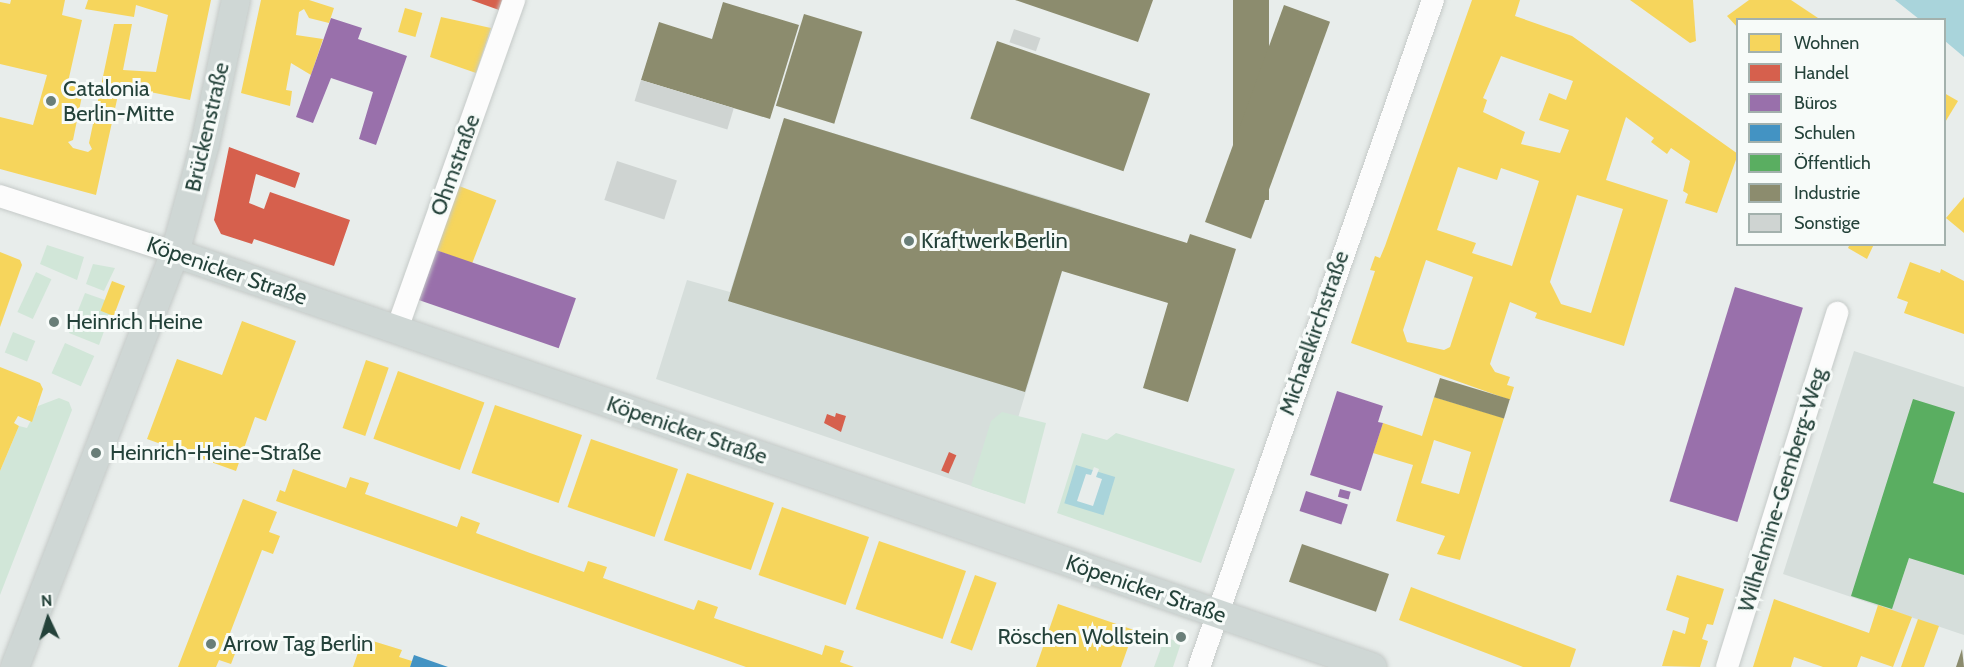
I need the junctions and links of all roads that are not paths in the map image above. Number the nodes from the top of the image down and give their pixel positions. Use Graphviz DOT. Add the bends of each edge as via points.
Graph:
graph roads {
  1 [pos="236,0"];
  2 [pos="514,0"];
  3 [pos="1434,0"];
  4 [pos="0,196"];
  5 [pos="175,253"];
  6 [pos="1837,313"];
  7 [pos="396,329"];
  8 [pos="1218,614"];
  9 [pos="15,667"];
  10 [pos="1199,667"];
  11 [pos="1372,667"];
  12 [pos="1727,667"];
  1 -- 5 [label="main road, Brückenstraße" via="205,144"];
  2 -- 7 [label="street, Ohmstraße"];
  3 -- 8 [label="street, Michaelkirchstraße"];
  4 -- 5 [label="street, Köpenicker Straße"];
  5 -- 7 [label="main road, Köpenicker Straße"];
  5 -- 9 [label="main road"];
  6 -- 12 [label="street, Wilhelmine-Gemberg-Weg"];
  7 -- 8 [label="main road, Köpenicker Straße"];
  8 -- 10 [label="street, Michaelkirchstraße"];
  8 -- 11 [label="main road, Köpenicker Straße"];
}
